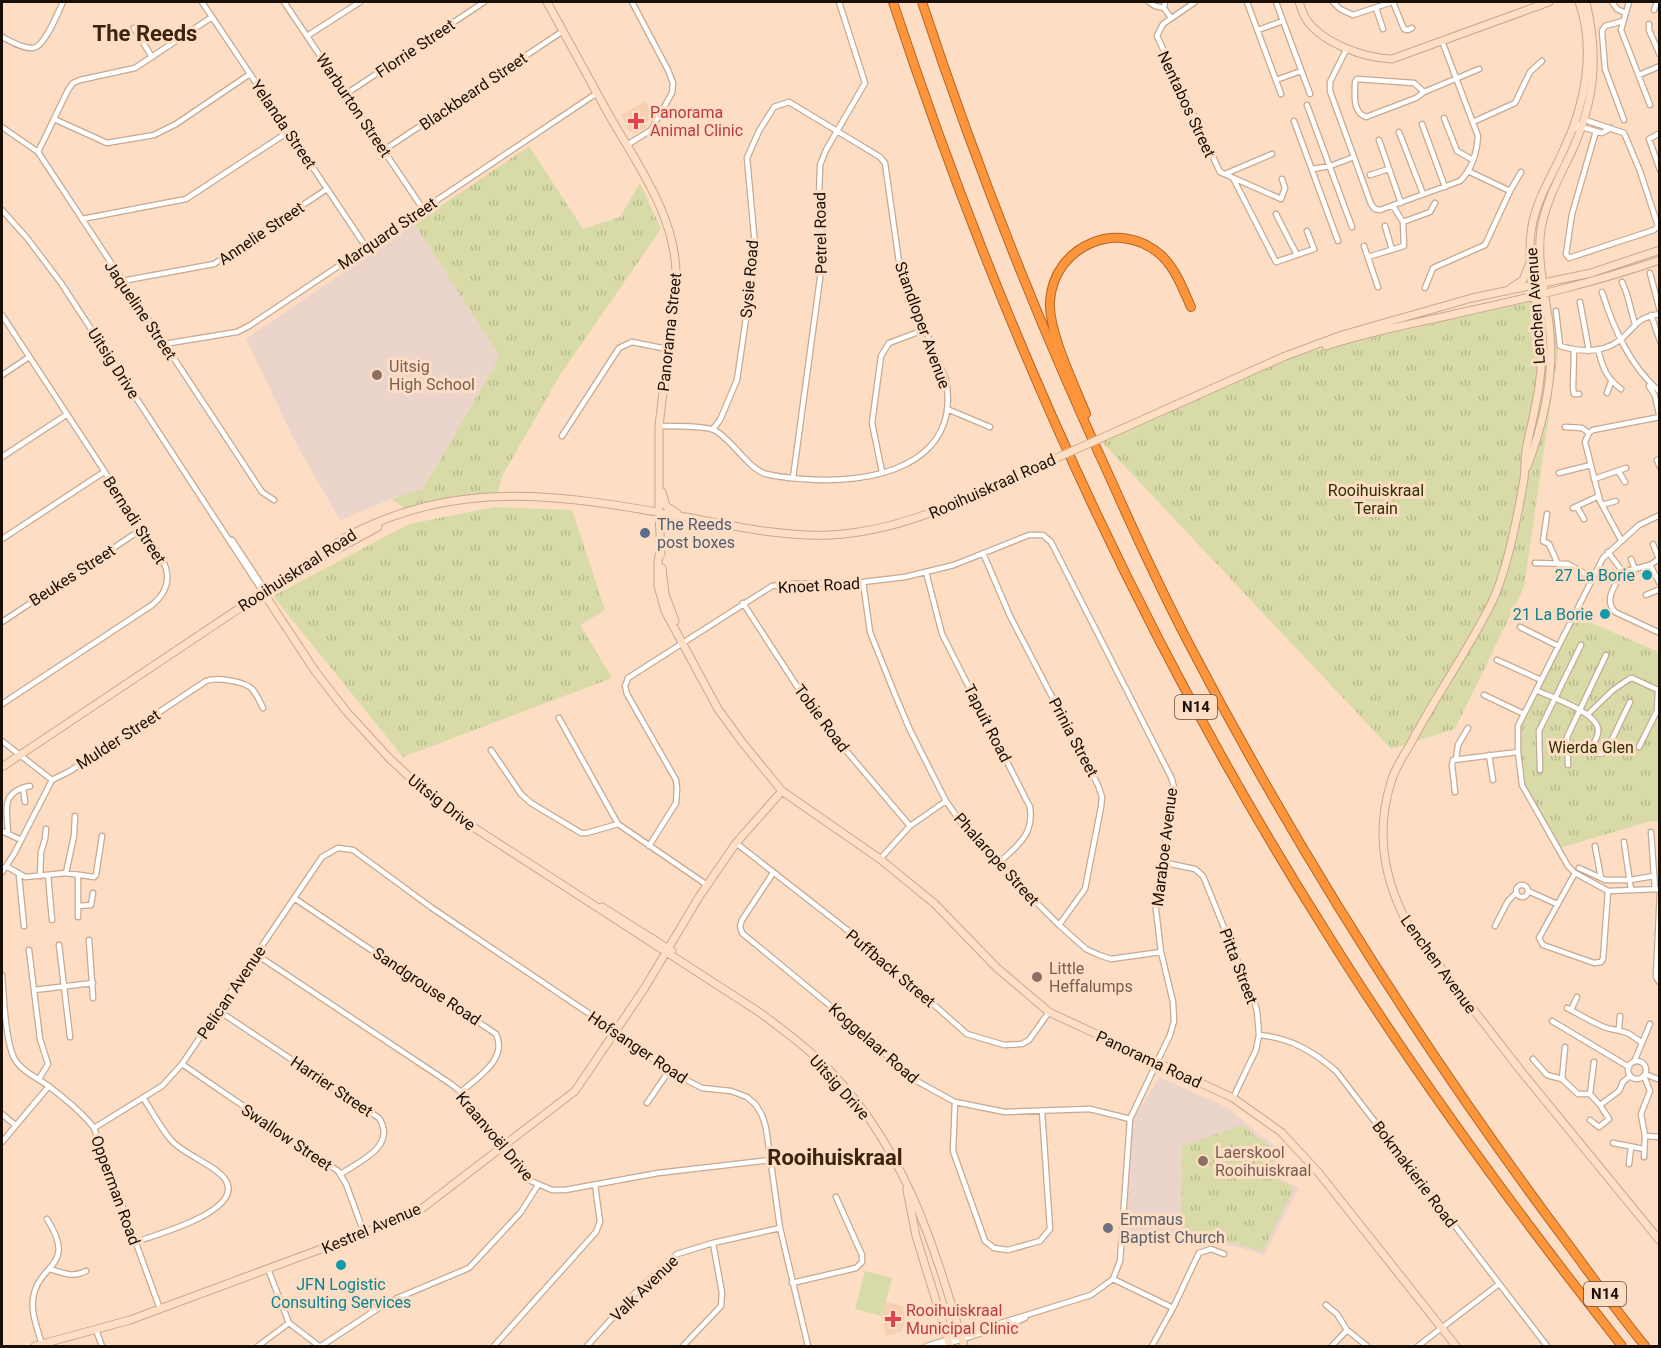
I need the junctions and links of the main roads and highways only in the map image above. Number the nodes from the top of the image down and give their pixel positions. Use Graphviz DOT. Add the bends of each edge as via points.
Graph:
graph roads {
  1 [pos="547,2"];
  2 [pos="893,2"];
  3 [pos="922,2"];
  4 [pos="1299,2"];
  5 [pos="1549,2"];
  6 [pos="1579,2"];
  7 [pos="1586,2"];
  8 [pos="1659,250"];
  9 [pos="1530,256"];
  10 [pos="1659,260"];
  11 [pos="1543,284"];
  12 [pos="1533,286"];
  13 [pos="1502,292"];
  14 [pos="1544,294"];
  15 [pos="1534,296"];
  16 [pos="1191,308"];
  17 [pos="1275,362"];
  18 [pos="1524,477"];
  19 [pos="659,478"];
  20 [pos="659,514"];
  21 [pos="691,518"];
  22 [pos="1148,559"];
  23 [pos="265,592"];
  24 [pos="2,767"];
  25 [pos="782,791"];
  26 [pos="806,809"];
  27 [pos="666,950"];
  28 [pos="904,1176"];
  29 [pos="1659,1241"];
  30 [pos="962,1340"];
  31 [pos="949,1343"];
  32 [pos="38,1346"];
  33 [pos="1456,1347"];
  34 [pos="1622,1347"];
  35 [pos="1645,1347"];
  1 -- 19 [label="main road, Panorama Street" via="647,181 675,248 677,264 659,426"];
  2 -- 34 [label="highway, N14" via="966,206 1046,402 1103,527 1216,745 1325,931 1408,1057 1498,1185"];
  3 -- 22 [label="highway, N14" via="1013,254 1070,392"];
  4 -- 5 [label="main road" via="1307,20 1321,35 1366,57 1392,59"];
  6 -- 9 [label="main road, Lenchen Avenue" via="1586,42 1586,77 1571,132 1539,199"];
  7 -- 11 [label="main road, Lenchen Avenue" via="1592,25 1591,97 1549,197 1539,256"];
  8 -- 11 [label="main road, Rooihuiskraal Road" via="1612,267"];
  9 -- 12 [label="main road, Lenchen Avenue"];
  9 -- 13 [label="main road" via="1523,280"];
  10 -- 14 [label="main road, Rooihuiskraal Road"];
  11 -- 12 [label="main road, Rooihuiskraal Road"];
  11 -- 14 [label="main road, Lenchen Avenue"];
  12 -- 13 [label="main road, Rooihuiskraal Road"];
  12 -- 15 [label="main road, Lenchen Avenue"];
  13 -- 17 [label="main road, Rooihuiskraal Road" via="1342,335"];
  14 -- 15 [label="main road, Rooihuiskraal Road"];
  14 -- 18 [label="main road, Lenchen Avenue" via="1551,359 1542,424"];
  15 -- 17 [label="main road, Rooihuiskraal Road" via="1371,333"];
  15 -- 18 [label="main road, Lenchen Avenue" via="1541,365"];
  16 -- 22 [label="highway" via="1179,280 1161,255 1138,242 1116,238 1095,241 1070,256 1058,272 1051,293 1055,333 1092,431"];
  17 -- 21 [label="main road, Rooihuiskraal Road, bridge" via="925,516 896,525 807,535"];
  18 -- 29 [label="main road, Lenchen Avenue" via="1493,601 1391,779 1382,834 1385,863 1399,909 1419,941"];
  19 -- 20 [label="main road, Panorama Street"];
  19 -- 21 [label="main road" via="669,509"];
  20 -- 21 [label="main road, Rooihuiskraal Road"];
  20 -- 23 [label="main road, Rooihuiskraal Road" via="600,508 553,497 494,496 439,503 407,510 367,526"];
  20 -- 25 [label="main road, Panorama Street" via="666,602 718,709"];
  22 -- 35 [label="highway, N14" via="1187,641 1256,767 1374,967 1460,1095"];
  23 -- 24 [label="main road, Rooihuiskraal Road" via="230,619 195,638"];
  23 -- 27 [label="main road, Uitsig Drive" via="346,711 420,788 467,823"];
  25 -- 26 [label="main road, Panorama Street"];
  25 -- 27 [label="main road, Kestrel Avenue" via="736,843"];
  26 -- 33 [label="main road, Panorama Road" via="880,859 937,906 997,968 1049,1012 1233,1098 1281,1132"];
  27 -- 28 [label="main road, Uitsig Drive" via="752,1006 834,1075 873,1123"];
  27 -- 32 [label="main road, Kestrel Avenue" via="575,1091 420,1210 160,1309"];
  28 -- 30 [label="main road, Uitsig Drive" via="928,1232"];
  28 -- 31 [label="main road, Uitsig Drive" via="916,1236"];
}
